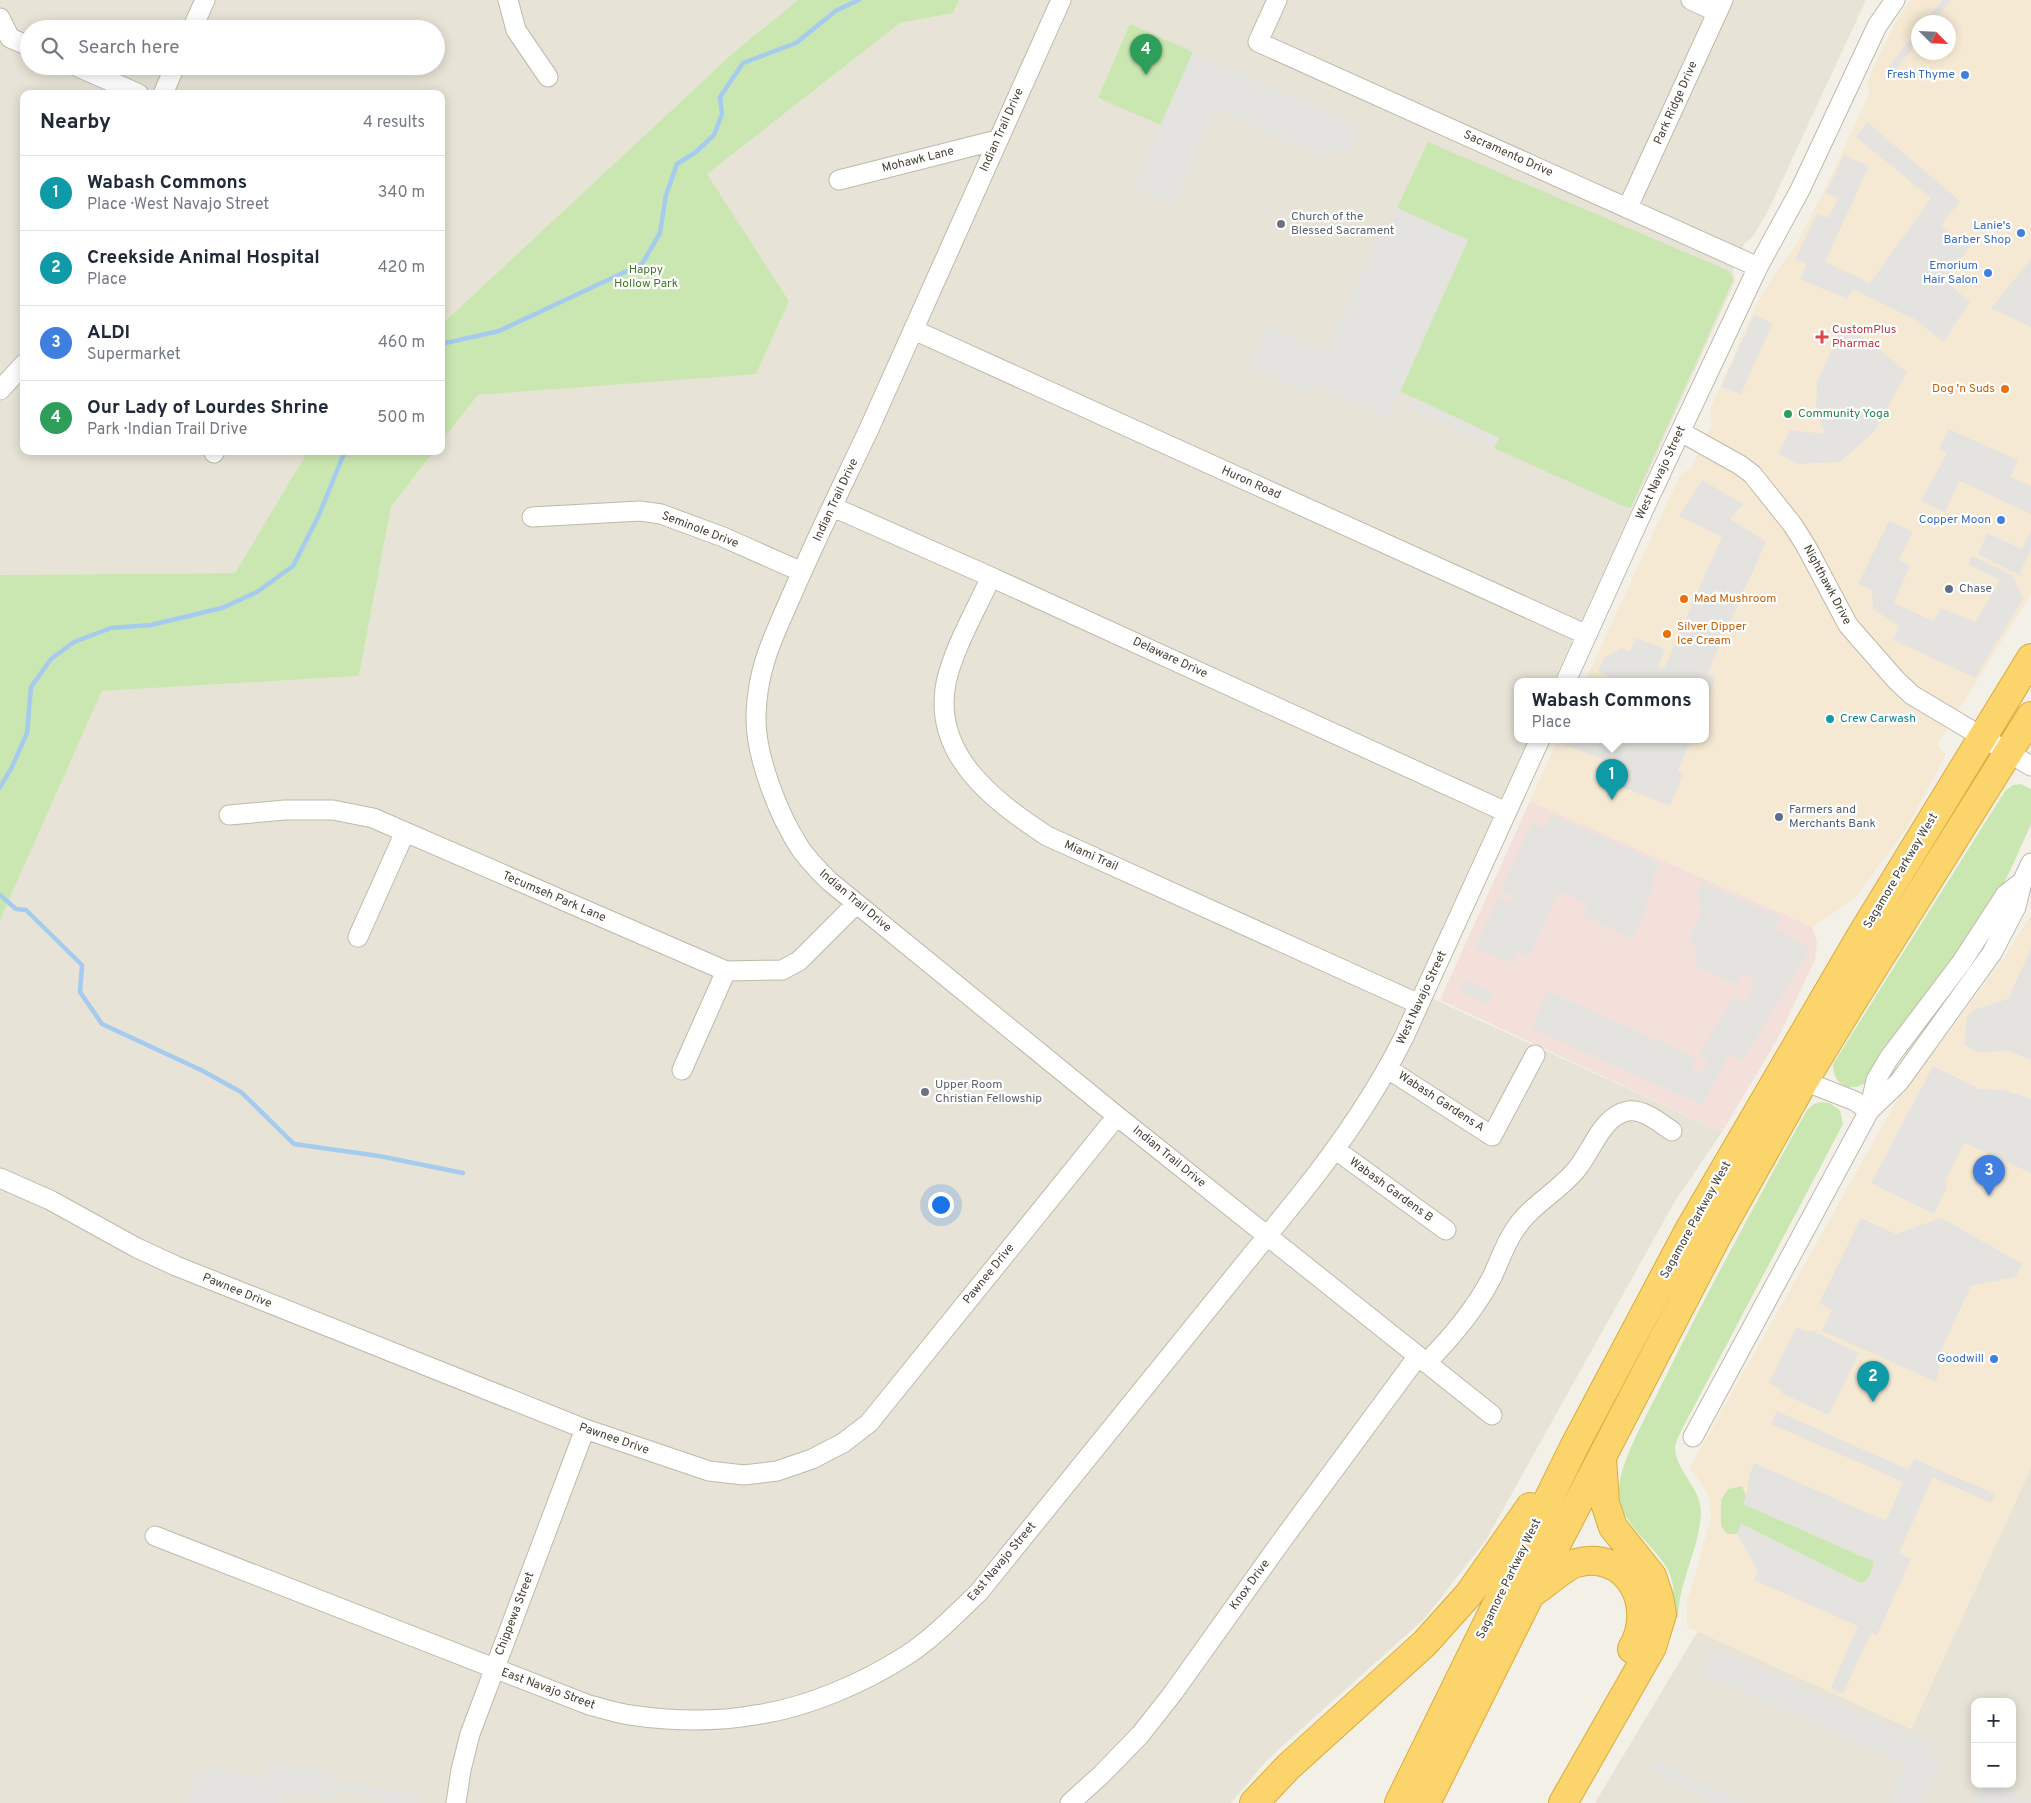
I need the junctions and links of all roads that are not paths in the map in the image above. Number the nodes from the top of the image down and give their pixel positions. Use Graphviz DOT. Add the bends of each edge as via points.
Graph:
graph roads {
  1 [pos="205,0"];
  2 [pos="508,0"];
  3 [pos="1061,0"];
  4 [pos="1277,0"];
  5 [pos="1691,0"];
  6 [pos="1895,0"];
  7 [pos="1720,6"];
  8 [pos="0,18"];
  9 [pos="196,20"];
  10 [pos="5,43"];
  11 [pos="20,45"];
  12 [pos="96,75"];
  13 [pos="171,75"];
  14 [pos="548,77"];
  15 [pos="130,90"];
  16 [pos="164,90"];
  17 [pos="997,140"];
  18 [pos="839,180"];
  19 [pos="1628,207"];
  20 [pos="1758,266"];
  21 [pos="914,330"];
  22 [pos="20,368"];
  23 [pos="0,390"];
  24 [pos="1681,432"];
  25 [pos="833,507"];
  26 [pos="532,517"];
  27 [pos="802,572"];
  28 [pos="991,577"];
  29 [pos="1587,635"];
  30 [pos="2031,658"];
  31 [pos="1567,678"];
  32 [pos="2031,716"];
  33 [pos="1982,737"];
  34 [pos="1538,743"];
  35 [pos="2020,759"];
  36 [pos="1506,812"];
  37 [pos="228,815"];
  38 [pos="405,832"];
  39 [pos="2031,863"];
  40 [pos="856,904"];
  41 [pos="358,937"];
  42 [pos="726,971"];
  43 [pos="1419,1004"];
  44 [pos="1535,1055"];
  45 [pos="1388,1068"];
  46 [pos="682,1070"];
  47 [pos="1804,1081"];
  48 [pos="1869,1111"];
  49 [pos="1117,1116"];
  50 [pos="1672,1131"];
  51 [pos="1336,1150"];
  52 [pos="0,1178"];
  53 [pos="1446,1230"];
  54 [pos="1267,1235"];
  55 [pos="1422,1360"];
  56 [pos="1492,1415"];
  57 [pos="585,1429"];
  58 [pos="1693,1437"];
  59 [pos="1574,1447"];
  60 [pos="1602,1459"];
  61 [pos="155,1536"];
  62 [pos="1531,1593"];
  63 [pos="494,1669"];
  64 [pos="456,1803"];
  65 [pos="1070,1803"];
  66 [pos="1254,1803"];
  67 [pos="1399,1803"];
  68 [pos="1426,1803"];
  69 [pos="1544,1803"];
  70 [pos="1563,1803"];
  1 -- 9 [label="street"];
  2 -- 14 [label="street" via="516,30"];
  3 -- 17 [label="street, Indian Trail Drive"];
  4 -- 19 [label="street, Sacramento Drive" via="1258,42"];
  5 -- 7 [label="street"];
  6 -- 20 [label="street, West Navajo Street" via="1877,26 1800,190"];
  7 -- 19 [label="street, Park Ridge Drive"];
  8 -- 10 [label="street"];
  10 -- 11 [label="street"];
  12 -- 15 [label="street"];
  13 -- 16 [label="street"];
  17 -- 18 [label="street, Mohawk Lane"];
  17 -- 21 [label="street, Indian Trail Drive"];
  19 -- 20 [label="street, Sacramento Drive"];
  20 -- 24 [label="street, West Navajo Street"];
  21 -- 25 [label="street, Indian Trail Drive"];
  21 -- 29 [label="street, Huron Road"];
  22 -- 23 [label="street"];
  24 -- 29 [label="street, West Navajo Street"];
  24 -- 33 [label="street, Nighthawk Drive" via="1752,474 1806,546 1848,625 1896,680 1912,695"];
  25 -- 27 [label="street, Indian Trail Drive"];
  25 -- 28 [label="street, Delaware Drive"];
  26 -- 27 [label="street, Seminole Drive" via="640,511 661,514"];
  27 -- 40 [label="street, Indian Trail Drive" via="764,661 756,718 758,743 776,801 800,849 829,881"];
  28 -- 36 [label="street, Delaware Drive"];
  28 -- 43 [label="street, Miami Trail" via="946,683 944,709 949,736 973,778 1047,836"];
  29 -- 31 [label="street, West Navajo Street"];
  30 -- 33 [label="highway, Sagamore Parkway West"];
  32 -- 35 [label="highway, Sagamore Parkway West"];
  33 -- 35 [label="street, Nighthawk Drive"];
  33 -- 59 [label="highway, Sagamore Parkway West" via="1862,934 1689,1230"];
  34 -- 36 [label="street, West Navajo Street"];
  35 -- 47 [label="highway, Sagamore Parkway West"];
  36 -- 43 [label="street, West Navajo Street"];
  37 -- 38 [label="street, Tecumseh Park Lane" via="334,810 373,818"];
  38 -- 41 [label="street"];
  38 -- 42 [label="street, Tecumseh Park Lane"];
  39 -- 48 [label="street" via="2022,882 2006,894 1961,963 1889,1058 1876,1080"];
  40 -- 42 [label="street, Tecumseh Park Lane" via="799,961 782,970"];
  40 -- 49 [label="street, Indian Trail Drive"];
  42 -- 46 [label="street"];
  43 -- 45 [label="street, West Navajo Street"];
  44 -- 45 [label="street, Wabash Gardens A" via="1492,1136"];
  45 -- 51 [label="street, West Navajo Street"];
  47 -- 48 [label="street" via="1855,1101"];
  47 -- 60 [label="highway, Sagamore Parkway West" via="1717,1236"];
  48 -- 58 [label="street"];
  49 -- 54 [label="street, Indian Trail Drive"];
  49 -- 57 [label="street, Pawnee Drive" via="869,1422 843,1443 812,1459 777,1471 744,1475 708,1472"];
  50 -- 55 [label="street, Knox Drive" via="1651,1117 1628,1111 1606,1124 1577,1169 1515,1229 1483,1292 1442,1346"];
  51 -- 53 [label="street, Wabash Gardens B"];
  51 -- 54 [label="street, West Navajo Street"];
  52 -- 57 [label="street, Pawnee Drive" via="50,1200 176,1266"];
  54 -- 55 [label="street, Indian Trail Drive"];
  54 -- 63 [label="street, East Navajo Street" via="979,1592 908,1655 825,1695 756,1715 671,1718 629,1715 589,1705"];
  55 -- 56 [label="street, Indian Trail Drive"];
  55 -- 65 [label="street, Knox Drive" via="1294,1524 1140,1735"];
  57 -- 63 [label="street, Chippewa Street"];
  59 -- 66 [label="highway" via="1469,1594 1425,1643 1289,1766"];
  59 -- 67 [label="highway, Sagamore Parkway West"];
  60 -- 62 [label="highway, Sagamore Parkway West"];
  60 -- 70 [label="highway" via="1604,1503 1612,1527 1652,1576 1662,1614 1652,1647"];
  61 -- 63 [label="street, East Navajo Street"];
  62 -- 68 [label="highway, Sagamore Parkway West"];
  62 -- 69 [label="highway" via="1574,1563 1611,1565 1632,1580 1640,1596 1642,1618 1635,1644"];
  63 -- 64 [label="street, Chippewa Street" via="470,1734"];
}
